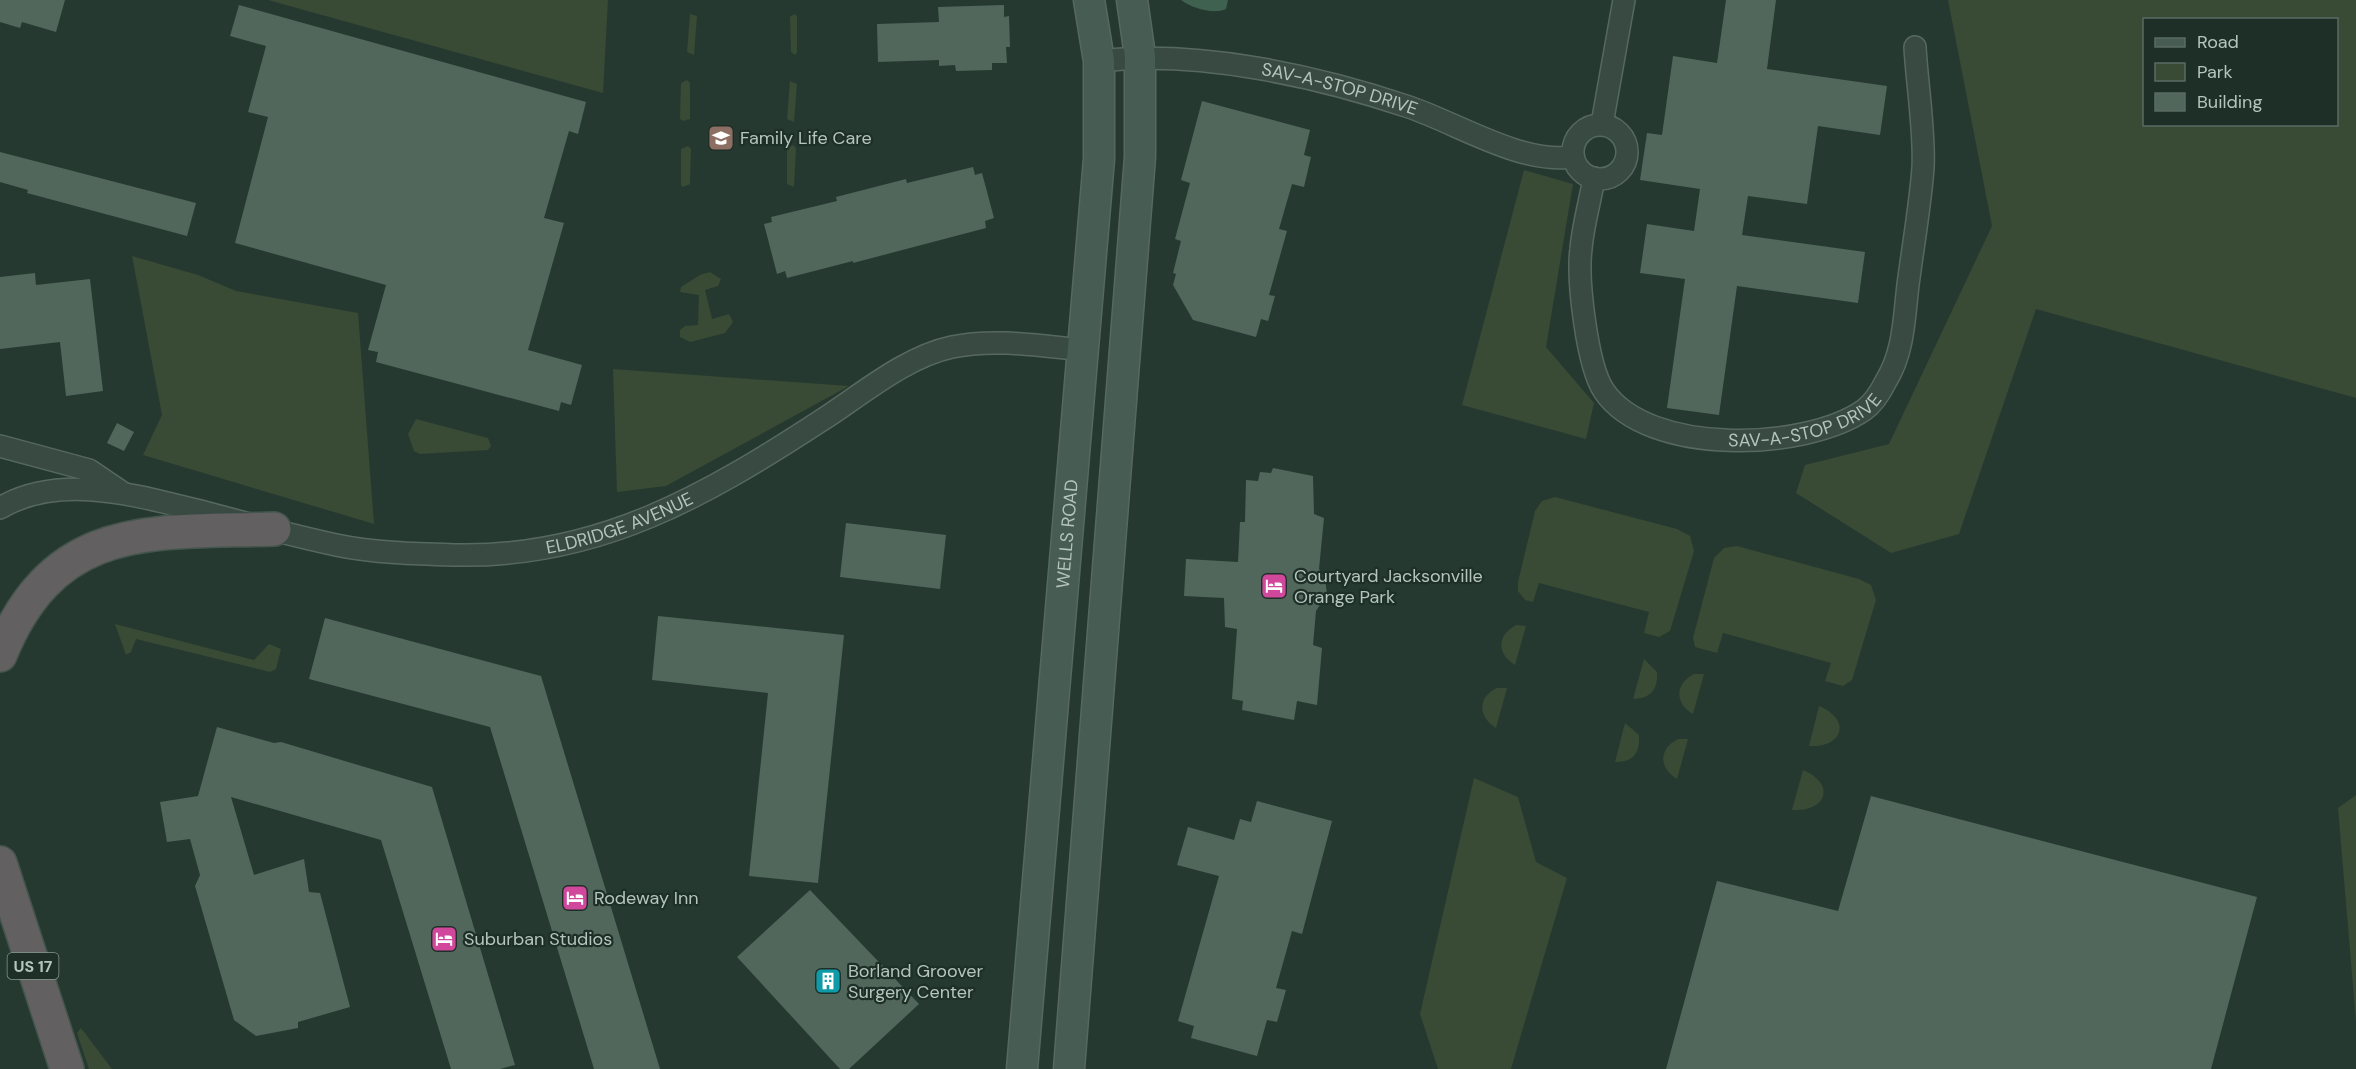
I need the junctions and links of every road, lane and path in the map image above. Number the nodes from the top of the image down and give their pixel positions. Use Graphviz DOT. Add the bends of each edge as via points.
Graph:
graph roads {
  1 [pos="1089,0"];
  2 [pos="1132,0"];
  3 [pos="1624,0"];
  4 [pos="1915,46"];
  5 [pos="1140,56"];
  6 [pos="1099,61"];
  7 [pos="1602,124"];
  8 [pos="1574,157"];
  9 [pos="1594,178"];
  10 [pos="1083,350"];
  11 [pos="0,446"];
  12 [pos="120,491"];
  13 [pos="0,508"];
  14 [pos="274,529"];
  15 [pos="0,655"];
  16 [pos="0,863"];
  17 [pos="67,1069"];
  18 [pos="1022,1069"];
  19 [pos="1069,1069"];
  1 -- 6 [label="main road, WELLS ROAD"];
  2 -- 5 [label="main road"];
  3 -- 7 [label="street"];
  4 -- 9 [label="street, SAV-A-STOP DRIVE" via="1923,168 1901,343 1894,368 1878,396 1854,416 1794,435 1739,440 1663,432 1622,411 1602,388 1587,336 1580,268"];
  5 -- 6 [label="street, SAV-A-STOP DRIVE"];
  5 -- 8 [label="street, SAV-A-STOP DRIVE" via="1185,59 1337,86 1412,108 1529,154 1557,159"];
  5 -- 19 [label="main road" via="1140,158"];
  6 -- 10 [label="main road, WELLS ROAD" via="1099,159"];
  7 -- 8 [label="street" via="1580,134"];
  7 -- 9 [label="street" via="1623,136 1628,152 1617,173"];
  8 -- 9 [label="street" via="1581,171"];
  10 -- 14 [label="street, ELDRIDGE AVENUE" via="982,343 950,347 921,357 735,477 692,499 645,520 549,547 459,555 400,552 340,546"];
  10 -- 18 [label="main road, WELLS ROAD"];
  11 -- 12 [label="street, ELDRIDGE AVENUE" via="89,470"];
  12 -- 13 [label="street, ELDRIDGE AVENUE" via="54,490"];
  12 -- 14 [label="street, ELDRIDGE AVENUE"];
  14 -- 15 [label="highway" via="158,532 106,543 67,562 34,591"];
  16 -- 17 [label="highway, US 17"];
}
